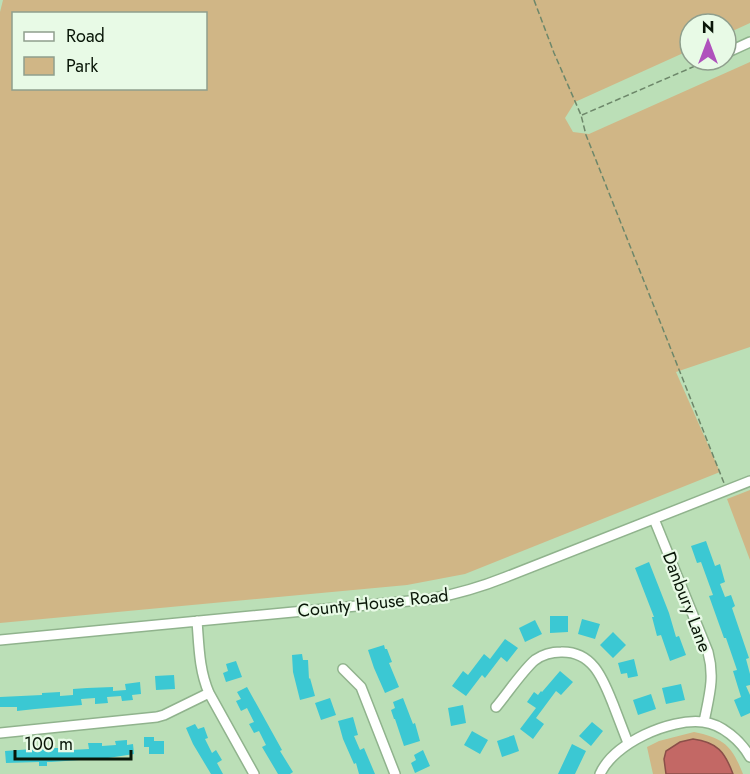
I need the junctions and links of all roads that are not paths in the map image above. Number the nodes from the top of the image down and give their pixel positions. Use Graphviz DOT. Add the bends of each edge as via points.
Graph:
graph roads {
  1 [pos="750,481"];
  2 [pos="654,519"];
  3 [pos="197,621"];
  4 [pos="0,640"];
  5 [pos="343,669"];
  6 [pos="209,693"];
  7 [pos="496,707"];
  8 [pos="704,722"];
  9 [pos="0,732"];
  10 [pos="628,743"];
  11 [pos="750,757"];
  12 [pos="254,774"];
  13 [pos="395,774"];
  14 [pos="600,774"];
  1 -- 2 [label="street, County House Road"];
  2 -- 3 [label="street, County House Road" via="454,595"];
  2 -- 8 [label="street, Danbury Lane" via="712,666"];
  3 -- 4 [label="street, County House Road"];
  3 -- 6 [label="street" via="202,674"];
  5 -- 13 [label="street" via="361,687"];
  6 -- 9 [label="street" via="156,717"];
  6 -- 12 [label="street"];
  7 -- 10 [label="street" via="539,658 574,653 590,662 600,674"];
  8 -- 10 [label="street" via="667,727"];
  8 -- 11 [label="street" via="736,739"];
  10 -- 14 [label="street" via="614,754"];
}
